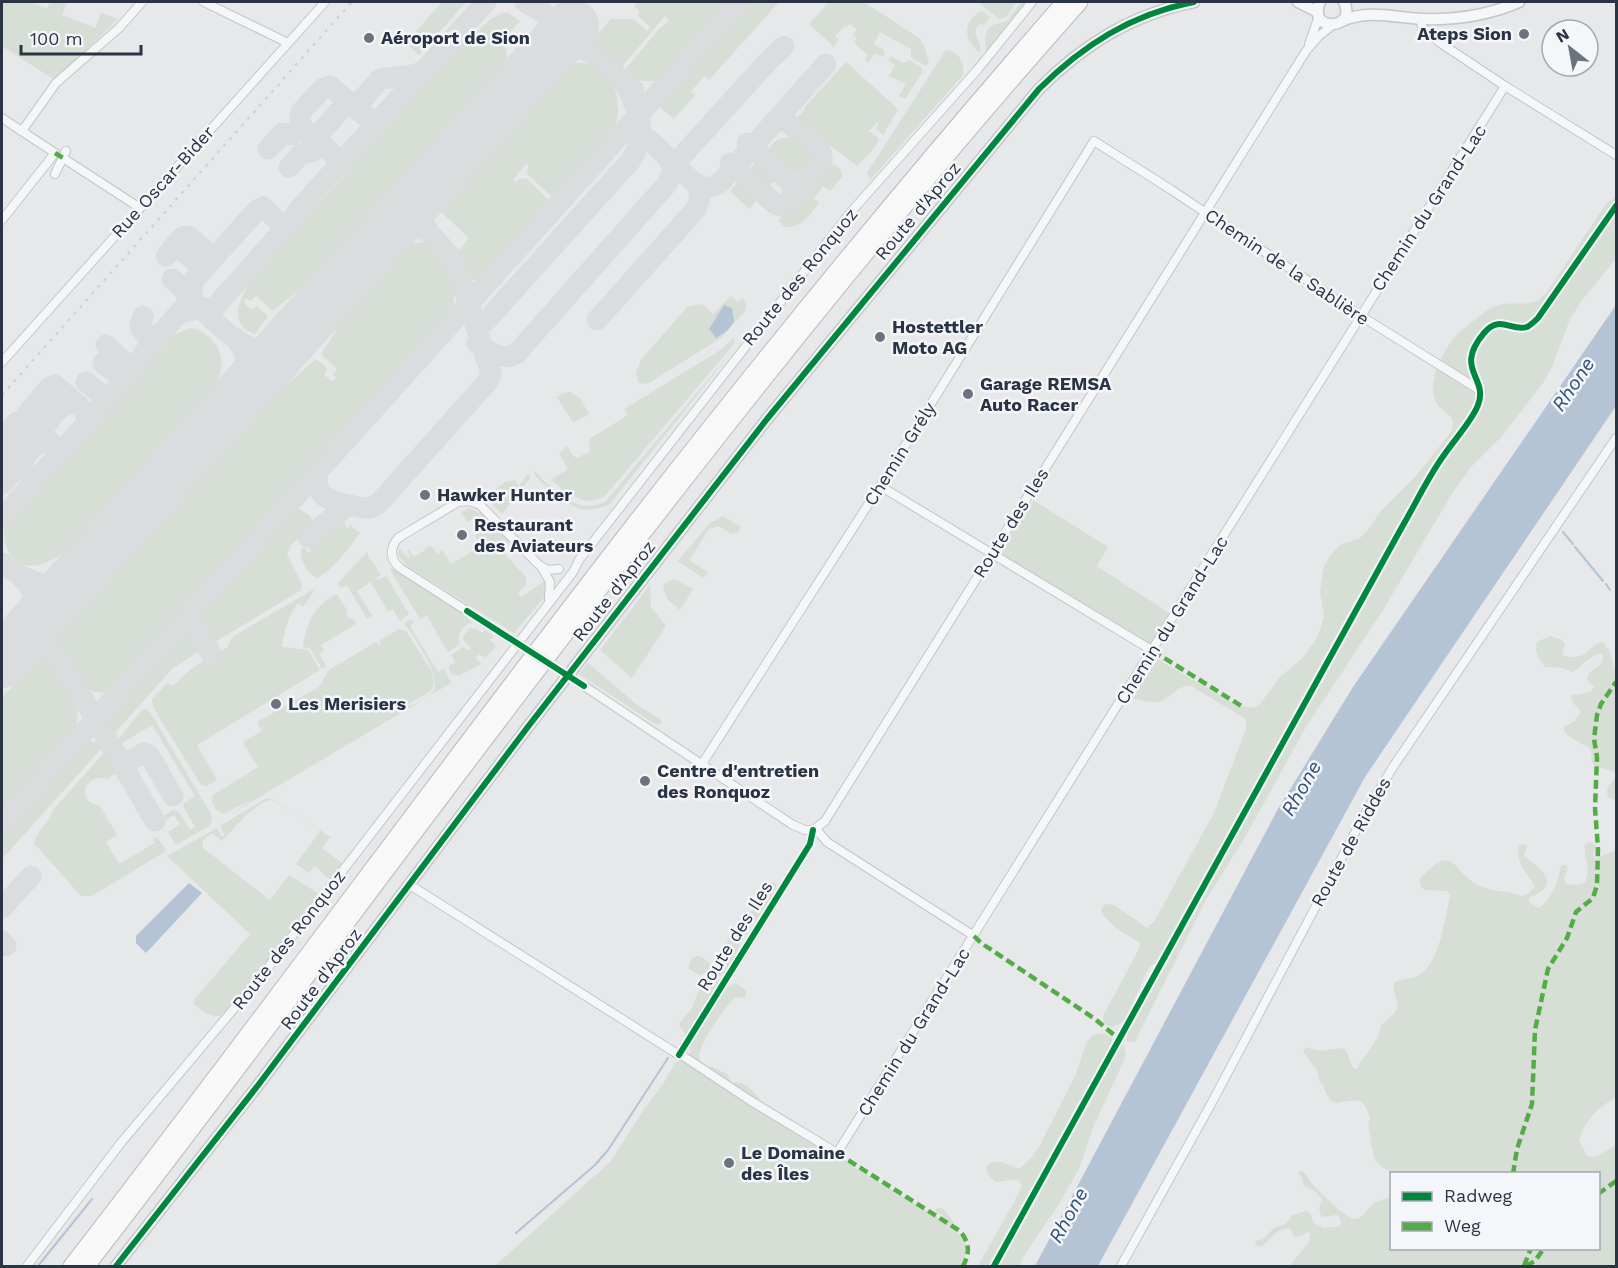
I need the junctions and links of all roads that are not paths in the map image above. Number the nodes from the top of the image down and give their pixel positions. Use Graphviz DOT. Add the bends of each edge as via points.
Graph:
graph roads {
  1 [pos="142,2"];
  2 [pos="204,2"];
  3 [pos="325,2"];
  4 [pos="1032,2"];
  5 [pos="1064,2"];
  6 [pos="1080,2"];
  7 [pos="1194,2"];
  8 [pos="1298,2"];
  9 [pos="1344,2"];
  10 [pos="1519,2"];
  11 [pos="1319,10"];
  12 [pos="1373,14"];
  13 [pos="1421,19"];
  14 [pos="1338,23"];
  15 [pos="288,43"];
  16 [pos="1306,51"];
  17 [pos="1505,86"];
  18 [pos="2,118"];
  19 [pos="22,131"];
  20 [pos="1094,141"];
  21 [pos="1617,155"];
  22 [pos="55,174"];
  23 [pos="140,208"];
  24 [pos="1205,212"];
  25 [pos="2,220"];
  26 [pos="1361,316"];
  27 [pos="2,360"];
  28 [pos="1481,391"];
  29 [pos="1617,438"];
  30 [pos="880,486"];
  31 [pos="992,554"];
  32 [pos="579,560"];
  33 [pos="542,568"];
  34 [pos="559,569"];
  35 [pos="550,582"];
  36 [pos="557,593"];
  37 [pos="545,608"];
  38 [pos="1153,651"];
  39 [pos="702,764"];
  40 [pos="815,830"];
  41 [pos="410,885"];
  42 [pos="974,936"];
  43 [pos="679,1054"];
  44 [pos="27,1266"];
  45 [pos="71,1266"];
  46 [pos="87,1266"];
  47 [pos="116,1266"];
  48 [pos="1121,1266"];
  1 -- 19 [label="street" via="119,28 56,83"];
  2 -- 15 [label="street"];
  3 -- 15 [label="street, Rue Oscar-Bider"];
  4 -- 32 [label="street, Route des Ronquoz" via="850,213"];
  5 -- 45 [label="highway" via="857,245 702,437"];
  6 -- 46 [label="highway" via="884,231 718,437"];
  7 -- 41 [label="street, Route d'Aproz" via="1118,27 1082,50 1027,103 770,420 527,728"];
  8 -- 11 [label="street"];
  9 -- 12 [label="street"];
  9 -- 14 [label="street" via="1346,12"];
  10 -- 13 [label="street" via="1474,15"];
  11 -- 14 [label="street" via="1325,23"];
  11 -- 16 [label="street, Route des Iles"];
  12 -- 13 [label="street"];
  12 -- 14 [label="street"];
  13 -- 17 [label="street" via="1429,35"];
  14 -- 16 [label="street, Route des Iles"];
  15 -- 23 [label="street, Rue Oscar-Bider"];
  16 -- 24 [label="street, Route des Iles"];
  17 -- 21 [label="street"];
  17 -- 26 [label="street, Chemin du Grand-Lac"];
  18 -- 19 [label="street"];
  19 -- 25 [label="street" via="55,153"];
  20 -- 24 [label="street, Chemin de la Sablière"];
  20 -- 30 [label="street, Chemin Grély"];
  22 -- 23 [label="street" via="64,154"];
  23 -- 27 [label="street, Rue Oscar-Bider"];
  24 -- 26 [label="street, Chemin de la Sablière"];
  24 -- 31 [label="street, Route des Iles"];
  26 -- 28 [label="street, Chemin de la Sablière"];
  26 -- 38 [label="street, Chemin du Grand-Lac"];
  29 -- 48 [label="street, Route de Riddes" via="1368,808"];
  30 -- 31 [label="street"];
  30 -- 39 [label="street, Chemin Grély"];
  31 -- 38 [label="street"];
  31 -- 40 [label="street, Route des Iles" via="825,821"];
  32 -- 34 [label="street, Route des Ronquoz"];
  32 -- 36 [label="street, Route des Ronquoz"];
  33 -- 34 [label="street"];
  33 -- 35 [label="street"];
  33 -- 39 [label="street, bridge" via="480,505 470,501 458,502 398,538 391,555 397,566"];
  34 -- 35 [label="street, Route des Ronquoz"];
  34 -- 36 [label="street"];
  35 -- 37 [label="street, Route des Ronquoz"];
  36 -- 37 [label="street, Route des Ronquoz"];
  37 -- 44 [label="street, Route des Ronquoz" via="263,974 120,1144"];
  38 -- 42 [label="street, Chemin du Grand-Lac"];
  39 -- 40 [label="street" via="793,825"];
  40 -- 42 [label="street" via="827,842"];
  40 -- 43 [label="street, Route des Iles"];
  41 -- 43 [label="street"];
  41 -- 47 [label="street, Route d'Aproz"];
  42 -- 43 [label="street, Chemin du Grand-Lac" via="837,1152"];
}
